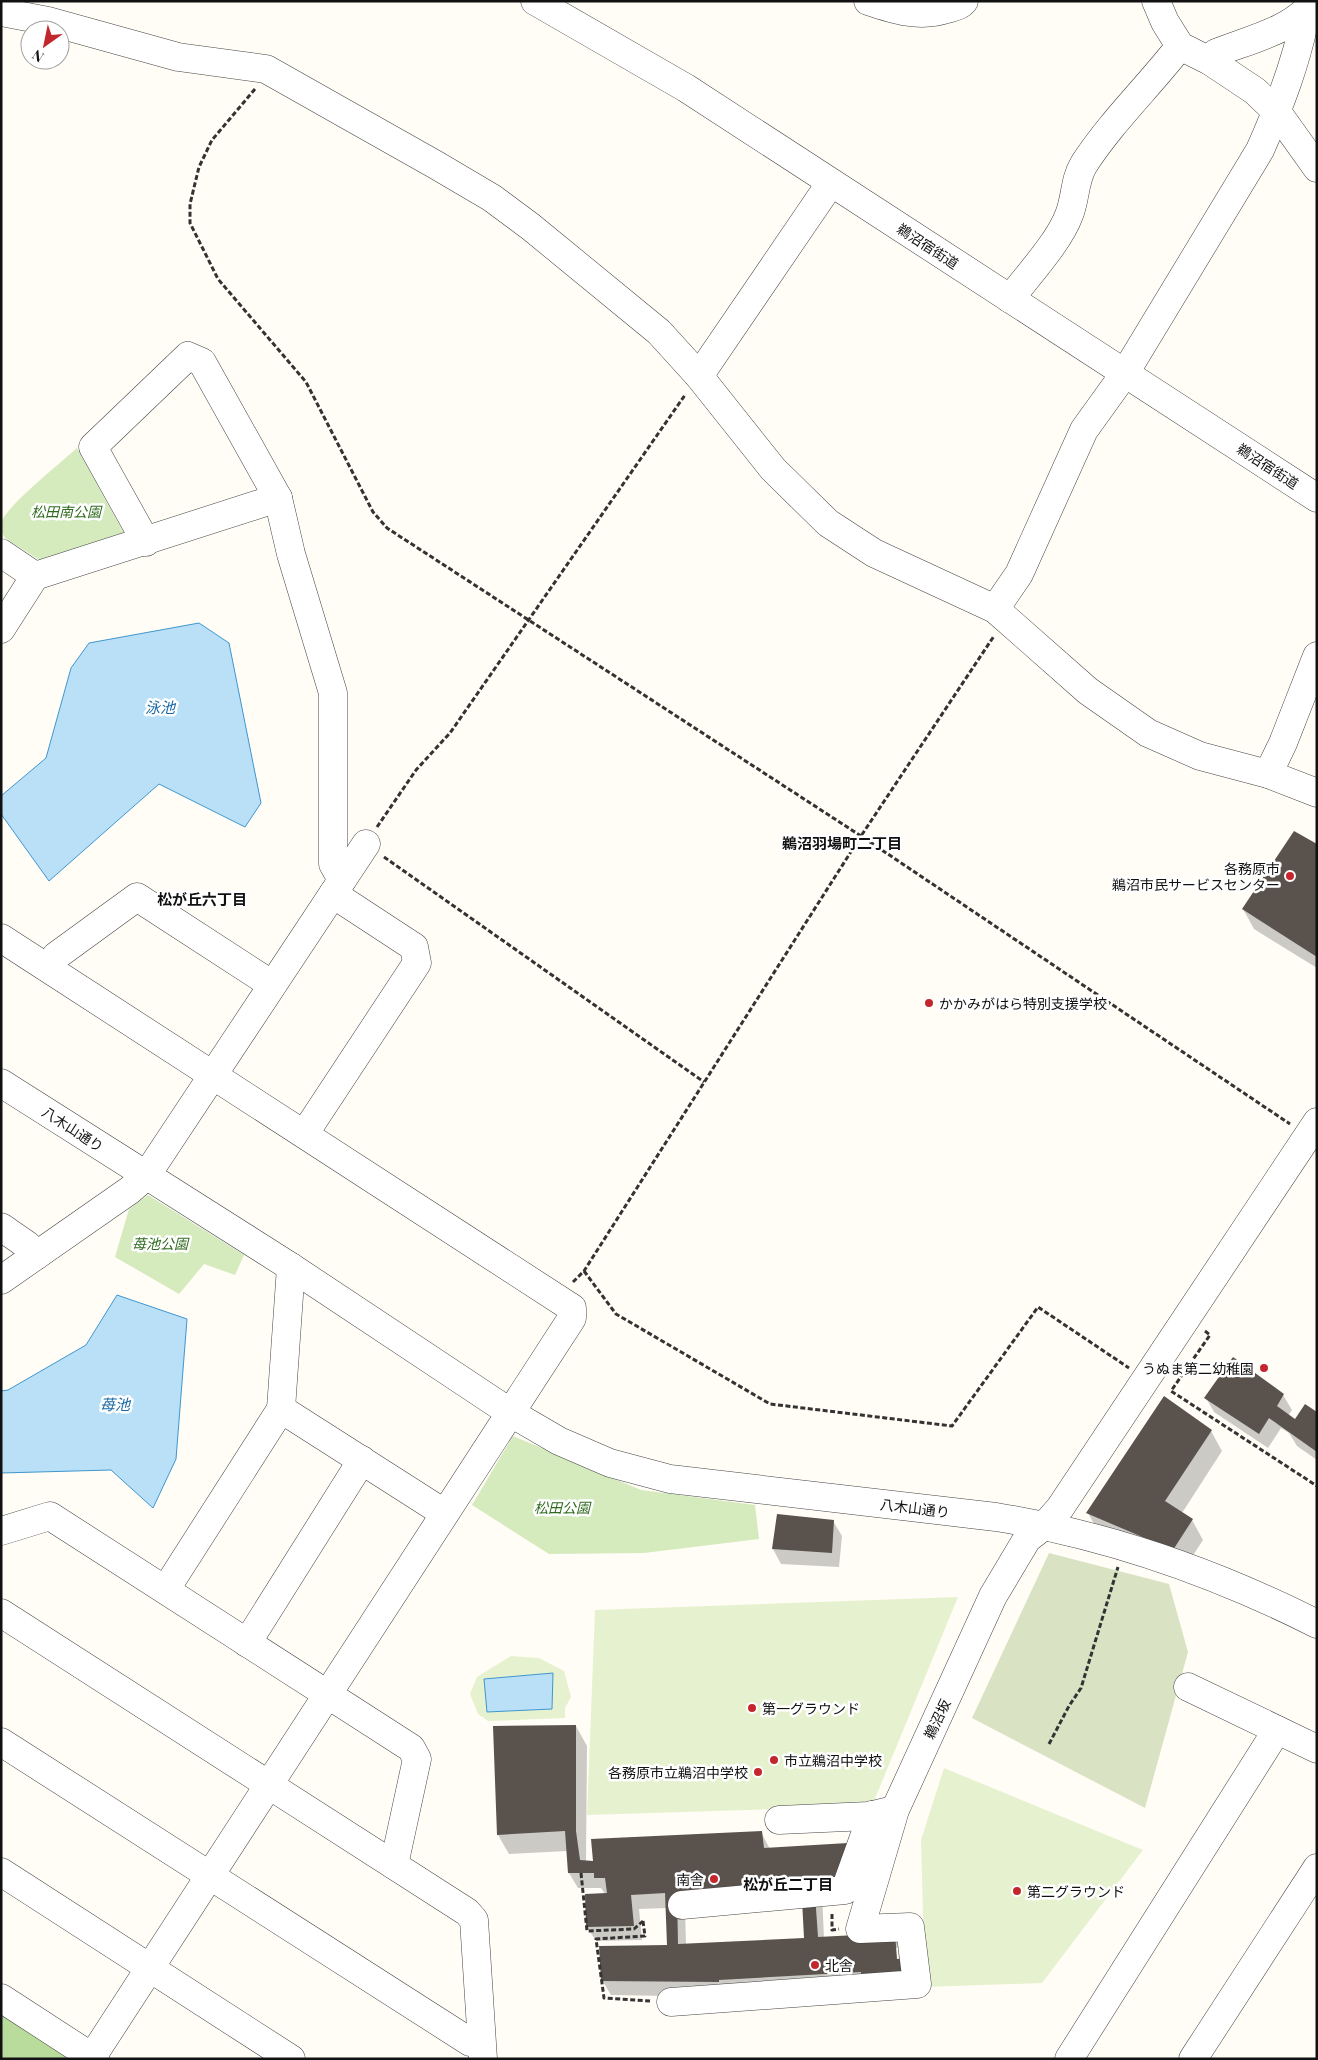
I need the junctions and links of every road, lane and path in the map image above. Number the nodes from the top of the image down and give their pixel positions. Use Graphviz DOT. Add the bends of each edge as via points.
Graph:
graph roads {
  1 [pos="868,1"];
  2 [pos="964,1"];
  3 [pos="1156,1"];
  4 [pos="546,4"];
  5 [pos="1310,7"];
  6 [pos="1,12"];
  7 [pos="1180,46"];
  8 [pos="1210,61"];
  9 [pos="266,69"];
  10 [pos="1277,112"];
  11 [pos="1317,168"];
  12 [pos="830,184"];
  13 [pos="1010,299"];
  14 [pos="1125,373"];
  15 [pos="699,376"];
  16 [pos="278,498"];
  17 [pos="1317,498"];
  18 [pos="146,542"];
  19 [pos="1,553"];
  20 [pos="35,576"];
  21 [pos="1001,613"];
  22 [pos="529,619"];
  23 [pos="1,629"];
  24 [pos="1317,656"];
  25 [pos="1268,774"];
  26 [pos="1317,793"];
  27 [pos="861,836"];
  28 [pos="366,844"];
  29 [pos="337,887"];
  30 [pos="1,938"];
  31 [pos="48,968"];
  32 [pos="271,984"];
  33 [pos="213,1074"];
  34 [pos="704,1082"];
  35 [pos="1,1083"];
  36 [pos="1312,1129"];
  37 [pos="305,1133"];
  38 [pos="146,1176"];
  39 [pos="1,1228"];
  40 [pos="37,1255"];
  41 [pos="291,1266"];
  42 [pos="1,1280"];
  43 [pos="1187,1316"];
  44 [pos="1145,1380"];
  45 [pos="281,1409"];
  46 [pos="511,1413"];
  47 [pos="362,1460"];
  48 [pos="1317,1486"];
  49 [pos="444,1513"];
  50 [pos="1045,1525"];
  51 [pos="1,1531"];
  52 [pos="1124,1547"];
  53 [pos="166,1589"];
  54 [pos="1,1613"];
  55 [pos="1317,1624"];
  56 [pos="247,1643"];
  57 [pos="1188,1687"];
  58 [pos="328,1694"];
  59 [pos="1277,1730"];
  60 [pos="1,1742"];
  61 [pos="1049,1744"];
  62 [pos="1317,1749"];
  63 [pos="268,1784"];
  64 [pos="884,1812"];
  65 [pos="779,1820"];
  66 [pos="394,1865"];
  67 [pos="1317,1868"];
  68 [pos="1,1872"];
  69 [pos="581,1873"];
  70 [pos="208,1876"];
  71 [pos="682,1905"];
  72 [pos="832,1911"];
  73 [pos="832,1930"];
  74 [pos="149,1968"];
  75 [pos="1,1998"];
  76 [pos="670,2002"];
  77 [pos="482,2049"];
  78 [pos="94,2058"];
  79 [pos="291,2059"];
  80 [pos="1069,2059"];
  81 [pos="1193,2059"];
  1 -- 2 [label="street" via="902,13 932,14 961,5"];
  3 -- 7 [label="street"];
  4 -- 12 [label="street, 鵜沼宿街道" via="686,88"];
  5 -- 8 [label="street" via="1284,26 1216,53"];
  5 -- 10 [label="street"];
  6 -- 9 [label="street" via="48,21 178,57"];
  7 -- 8 [label="street"];
  7 -- 13 [label="street" via="1113,123 1083,166 1074,187 1070,214"];
  8 -- 10 [label="street" via="1255,91"];
  9 -- 15 [label="street" via="492,198 659,332"];
  9 -- 22 [label="path" via="259,84 212,140 199,167 190,204 190,223 218,279 306,382 372,512 387,528"];
  10 -- 11 [label="street"];
  10 -- 14 [label="street" via="1260,150"];
  12 -- 13 [label="street, 鵜沼宿街道"];
  12 -- 15 [label="street"];
  13 -- 14 [label="street, 鵜沼宿街道"];
  14 -- 17 [label="street, 鵜沼宿街道"];
  14 -- 21 [label="street" via="1084,430"];
  15 -- 21 [label="street" via="773,469 828,523 874,553"];
  15 -- 22 [label="path"];
  16 -- 18 [label="street"];
  16 -- 18 [label="street" via="202,362 188,356 93,446"];
  16 -- 29 [label="street" via="291,554 333,693 333,864"];
  18 -- 20 [label="street"];
  19 -- 20 [label="street"];
  20 -- 23 [label="street"];
  21 -- 25 [label="street" via="1088,691 1148,733 1200,756"];
  21 -- 27 [label="path"];
  22 -- 27 [label="path"];
  22 -- 28 [label="path" via="450,733 416,770"];
  24 -- 25 [label="street"];
  25 -- 26 [label="street"];
  27 -- 34 [label="path"];
  27 -- 36 [label="path"];
  28 -- 29 [label="street"];
  28 -- 34 [label="path"];
  29 -- 32 [label="street"];
  29 -- 37 [label="street" via="414,947 416,963"];
  30 -- 31 [label="street"];
  31 -- 32 [label="street" via="56,956 137,897"];
  31 -- 33 [label="street"];
  32 -- 33 [label="street"];
  33 -- 37 [label="street"];
  33 -- 38 [label="street"];
  34 -- 44 [label="path" via="584,1271 616,1314 770,1404 952,1426 1038,1307"];
  35 -- 38 [label="street, 八木山通り"];
  36 -- 43 [label="street, 鵜沼坂"];
  37 -- 46 [label="street" via="572,1308 572,1318"];
  38 -- 40 [label="street"];
  38 -- 41 [label="street, 八木山通り"];
  39 -- 40 [label="street"];
  40 -- 42 [label="street"];
  41 -- 45 [label="street"];
  41 -- 46 [label="street, 八木山通り"];
  43 -- 44 [label="street, 鵜沼坂"];
  43 -- 48 [label="path" via="1210,1335 1171,1391"];
  44 -- 50 [label="street, 鵜沼坂" via="1060,1508"];
  45 -- 47 [label="street"];
  45 -- 53 [label="street"];
  46 -- 49 [label="street"];
  46 -- 50 [label="street, 八木山通り" via="559,1441 610,1464 670,1479"];
  47 -- 49 [label="street"];
  47 -- 56 [label="street"];
  49 -- 58 [label="street"];
  50 -- 52 [label="street, 八木山通り"];
  50 -- 64 [label="street, 鵜沼坂" via="1027,1538 993,1596"];
  51 -- 53 [label="street" via="50,1516"];
  52 -- 55 [label="street, 八木山通り" via="1217,1578"];
  52 -- 61 [label="path" via="1081,1688"];
  53 -- 56 [label="street"];
  54 -- 63 [label="street"];
  56 -- 58 [label="street"];
  57 -- 59 [label="street"];
  58 -- 63 [label="street"];
  58 -- 66 [label="street" via="411,1748 417,1758"];
  59 -- 62 [label="street"];
  59 -- 80 [label="street"];
  60 -- 70 [label="street"];
  63 -- 66 [label="street"];
  63 -- 70 [label="street"];
  64 -- 65 [label="street"];
  64 -- 71 [label="street" via="845,1890"];
  64 -- 76 [label="street, 鵜沼坂" via="860,1929 910,1927 917,1984"];
  66 -- 77 [label="street" via="467,1912 474,1920"];
  67 -- 81 [label="street"];
  68 -- 74 [label="street"];
  69 -- 76 [label="path" via="587,1931 634,1929 643,1921 645,1936 596,1939 604,1998"];
  70 -- 74 [label="street"];
  70 -- 77 [label="street"];
  72 -- 73 [label="path"];
  74 -- 78 [label="street"];
  74 -- 79 [label="street"];
  75 -- 78 [label="street"];
}
